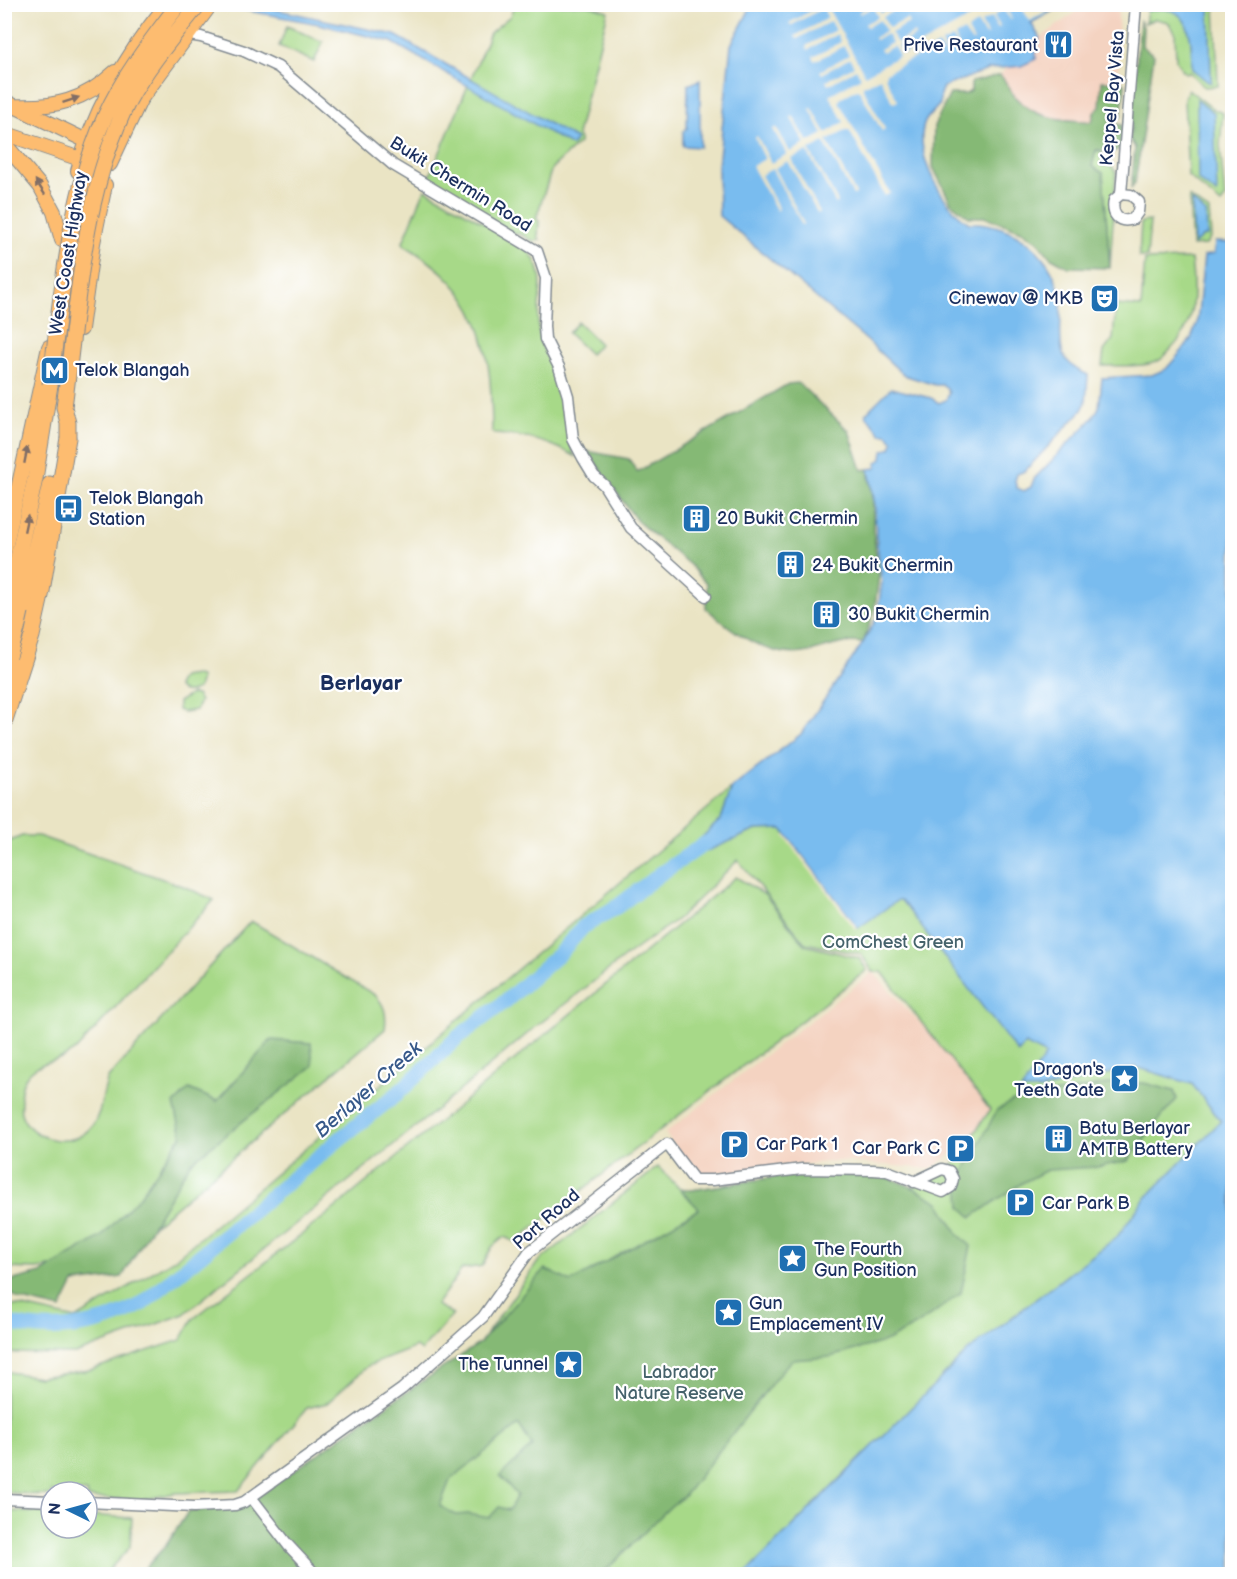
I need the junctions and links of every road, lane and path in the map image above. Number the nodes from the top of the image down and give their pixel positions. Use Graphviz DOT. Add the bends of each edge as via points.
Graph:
graph roads {
  1 [pos="167,4"];
  2 [pos="178,4"];
  3 [pos="199,4"];
  4 [pos="211,4"];
  5 [pos="1137,4"];
  6 [pos="145,33"];
  7 [pos="188,35"];
  8 [pos="123,64"];
  9 [pos="9,104"];
  10 [pos="4,133"];
  11 [pos="87,141"];
  12 [pos="4,143"];
  13 [pos="81,159"];
  14 [pos="110,163"];
  15 [pos="1121,194"];
  16 [pos="62,240"];
  17 [pos="83,316"];
  18 [pos="54,318"];
  19 [pos="64,407"];
  20 [pos="4,553"];
  21 [pos="706,596"];
  22 [pos="4,622"];
  23 [pos="4,674"];
  24 [pos="4,689"];
  25 [pos="4,723"];
  26 [pos="933,1174"];
  27 [pos="914,1182"];
  28 [pos="936,1190"];
  29 [pos="251,1497"];
  30 [pos="4,1499"];
  31 [pos="39,1500"];
  32 [pos="99,1503"];
  33 [pos="315,1575"];
  1 -- 6 [label="main road"];
  22 -- 2 [label="highway, West Coast Highway, one-way, bridge" via="35,479 72,234 87,167 117,92"];
  3 -- 19 [label="highway, West Coast Highway, bridge" via="130,98 106,151 93,199"];
  4 -- 7 [label="main road"];
  5 -- 15 [label="street, Keppel Bay Vista"];
  6 -- 7 [label="street, Bukit Chermin Road" via="161,30"];
  6 -- 8 [label="main road"];
  7 -- 14 [label="main road" via="140,100"];
  7 -- 21 [label="street, Bukit Chermin Road" via="244,51 279,67 393,165 537,251 546,278 545,339 568,396 573,439 631,528"];
  9 -- 8 [label="main road, one-way" via="40,106 72,100 95,89"];
  8 -- 11 [label="main road"];
  9 -- 11 [label="main road"];
  10 -- 13 [label="main road"];
  11 -- 13 [label="main road"];
  11 -- 14 [label="main road"];
  16 -- 12 [label="main road, one-way" via="54,212 40,186"];
  13 -- 14 [label="main road"];
  13 -- 16 [label="main road"];
  14 -- 17 [label="main road"];
  16 -- 18 [label="main road"];
  17 -- 18 [label="main road" via="68,309"];
  17 -- 24 [label="main road" via="52,505 33,591"];
  20 -- 18 [label="main road, one-way"];
  19 -- 23 [label="highway, West Coast Highway" via="46,505"];
  19 -- 25 [label="highway, bridge" via="68,438 42,591"];
  26 -- 27 [label="street"];
  26 -- 28 [label="street"];
  26 -- 28 [label="street" via="944,1170 953,1179 949,1189"];
  27 -- 28 [label="street, Port Road"];
  27 -- 29 [label="street, Port Road" via="887,1171 802,1168 694,1180 667,1144 529,1252 483,1317 428,1367"];
  29 -- 32 [label="street" via="236,1505 194,1507"];
  29 -- 33 [label="street"];
  30 -- 31 [label="street"];
}
